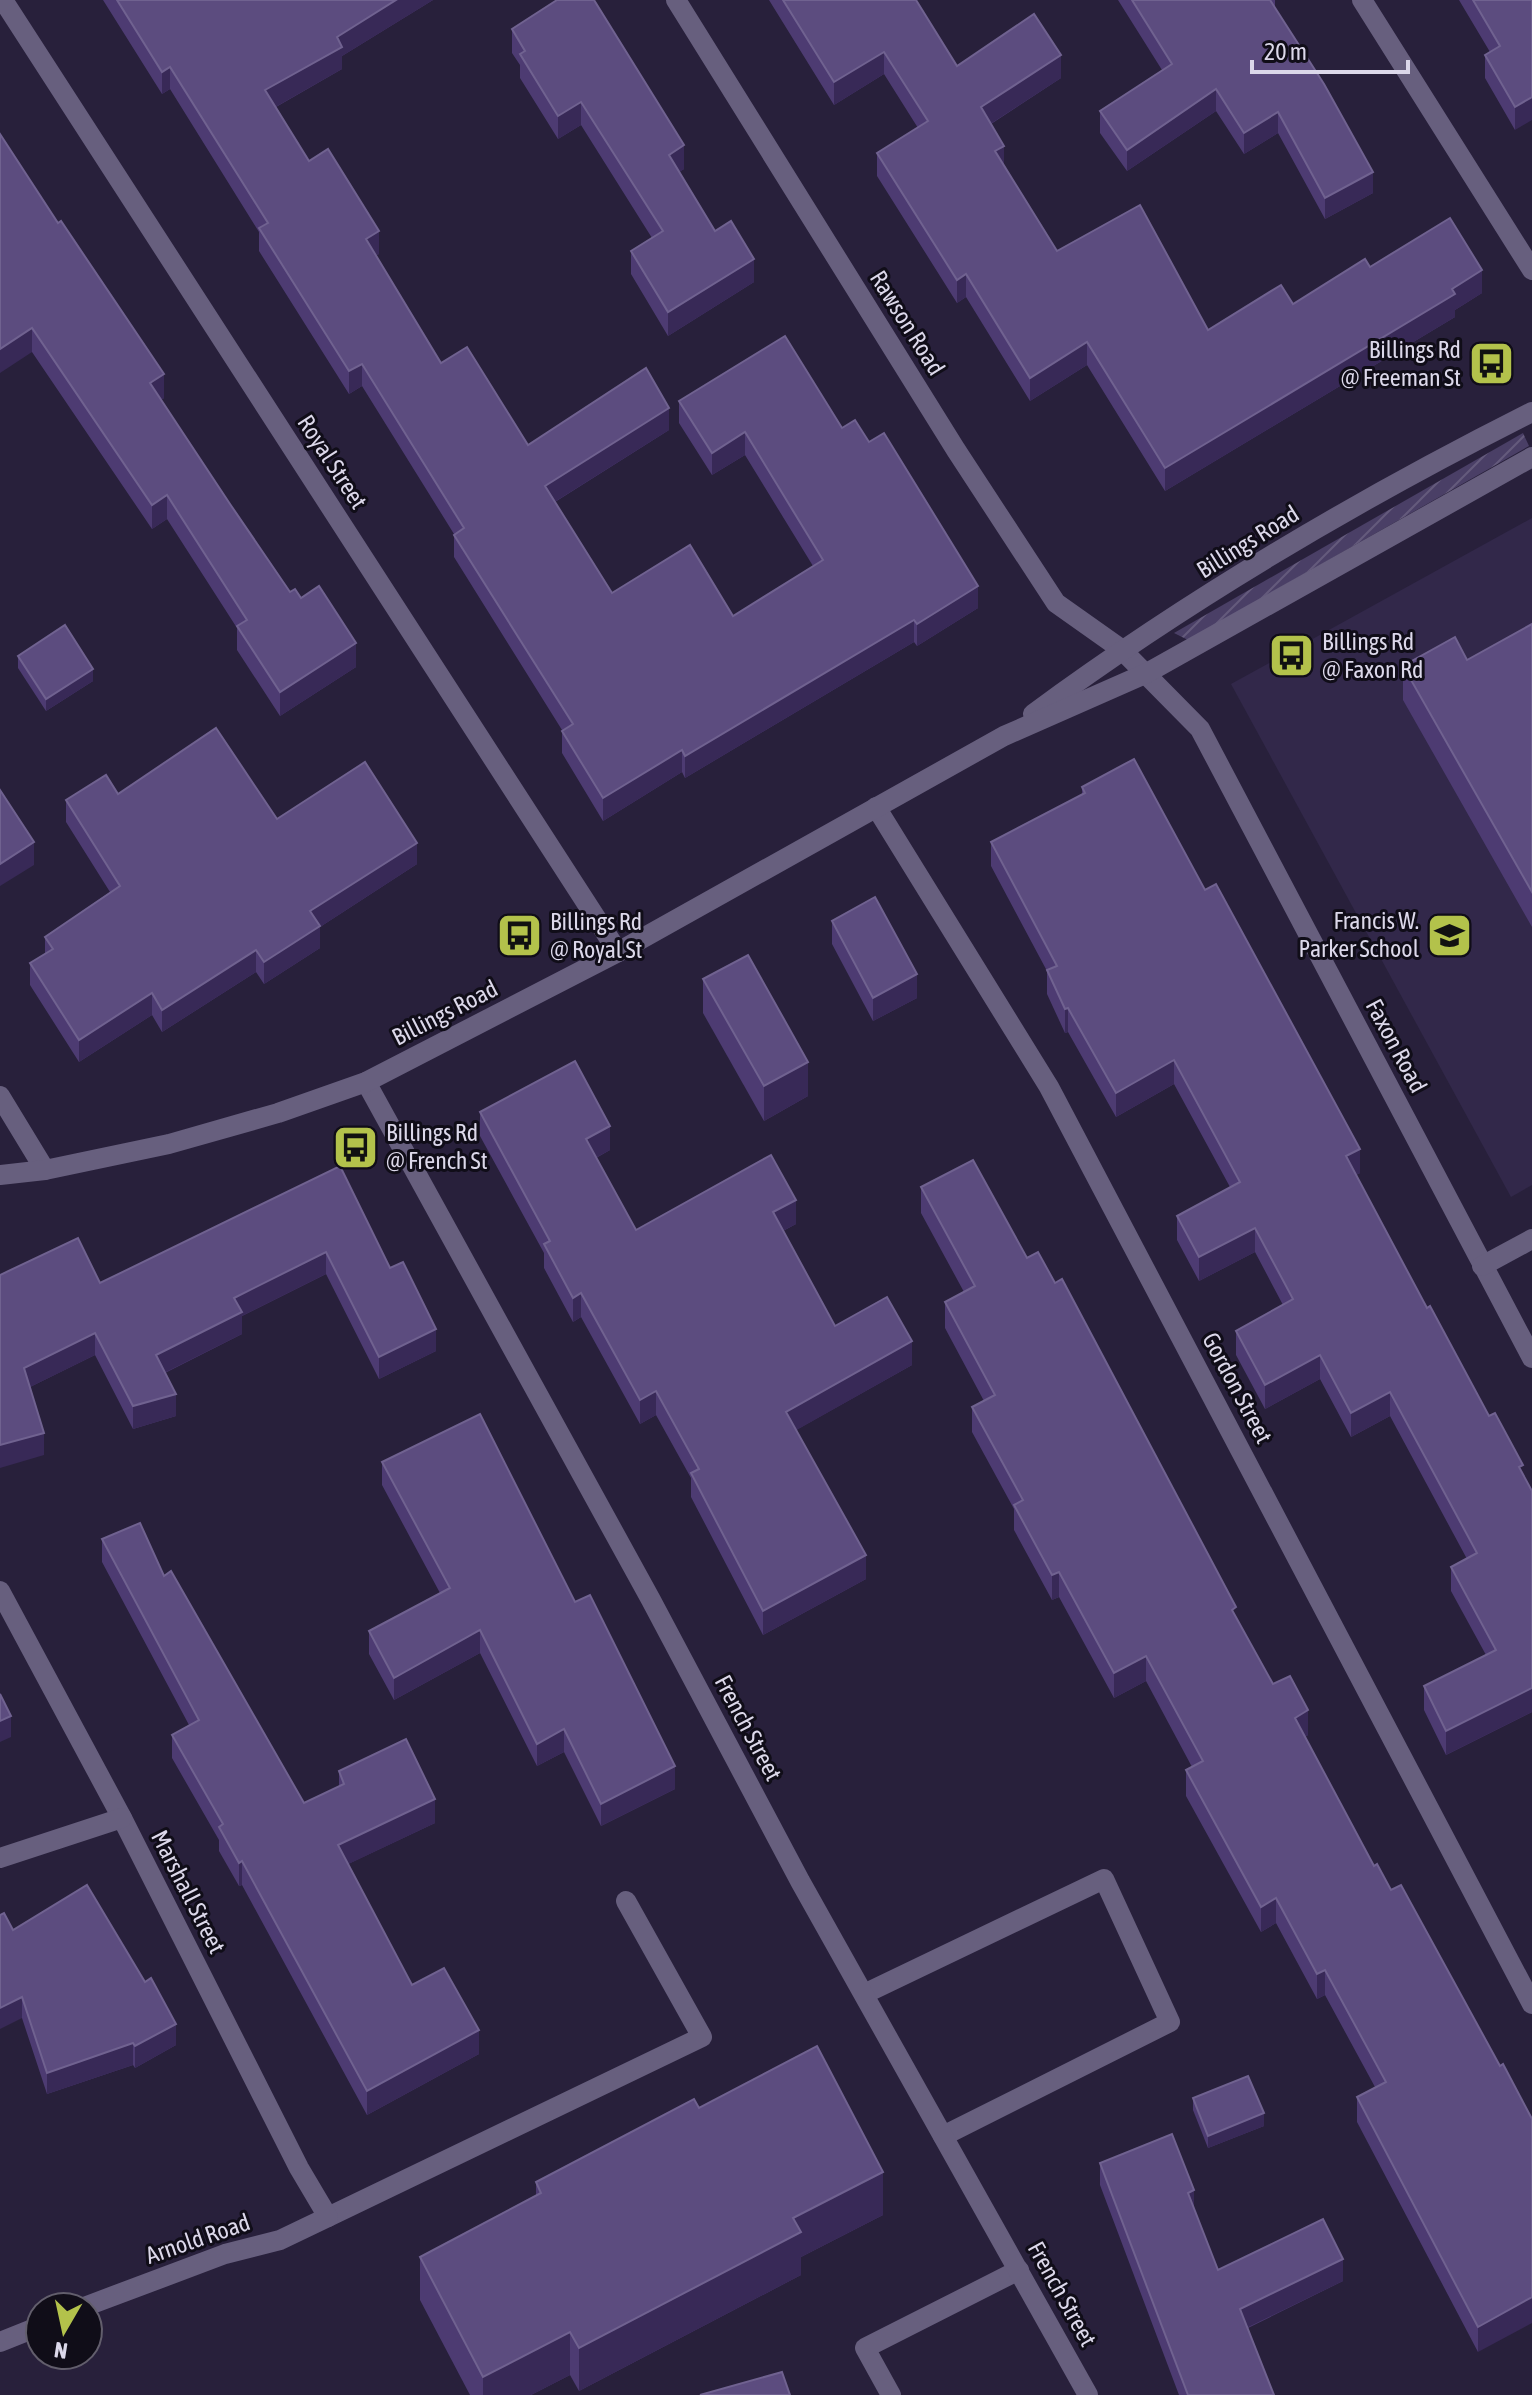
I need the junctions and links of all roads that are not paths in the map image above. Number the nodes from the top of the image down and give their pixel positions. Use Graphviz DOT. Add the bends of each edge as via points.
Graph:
graph roads {
  1 [pos="3,0"];
  2 [pos="676,0"];
  3 [pos="1362,0"];
  4 [pos="1532,270"];
  5 [pos="1532,412"];
  6 [pos="1532,457"];
  7 [pos="1121,649"];
  8 [pos="1147,673"];
  9 [pos="1004,736"];
  10 [pos="876,807"];
  11 [pos="618,952"];
  12 [pos="366,1082"];
  13 [pos="0,1096"];
  14 [pos="45,1170"];
  15 [pos="0,1175"];
  16 [pos="1532,1239"];
  17 [pos="1482,1266"];
  18 [pos="1532,1358"];
  19 [pos="0,1591"];
  20 [pos="122,1818"];
  21 [pos="0,1858"];
  22 [pos="626,1901"];
  23 [pos="864,1994"];
  24 [pos="1532,2004"];
  25 [pos="943,2136"];
  26 [pos="328,2217"];
  27 [pos="1019,2270"];
  28 [pos="104,2299"];
  29 [pos="24,2332"];
  30 [pos="0,2342"];
  31 [pos="891,2395"];
  32 [pos="1088,2395"];
  1 -- 11 [label="street, Royal Street"];
  2 -- 7 [label="street, Rawson Road" via="1056,603"];
  3 -- 4 [label="street"];
  5 -- 7 [label="street, Billings Road" via="1397,480"];
  6 -- 8 [label="street, Billings Road"];
  7 -- 8 [label="street, Faxon Road"];
  7 -- 9 [label="street, Billings Road"];
  8 -- 9 [label="street, Billings Road"];
  8 -- 17 [label="street, Faxon Road" via="1200,729"];
  9 -- 10 [label="street, Billings Road"];
  10 -- 11 [label="street, Billings Road"];
  10 -- 24 [label="street, Gordon Street" via="1049,1087"];
  11 -- 12 [label="street, Billings Road"];
  12 -- 14 [label="street, Billings Road" via="169,1144"];
  12 -- 23 [label="street, French Street"];
  13 -- 14 [label="street"];
  14 -- 15 [label="street, Billings Road"];
  16 -- 17 [label="street"];
  17 -- 18 [label="street, Faxon Road"];
  19 -- 20 [label="street, Marshall Street"];
  20 -- 21 [label="street"];
  20 -- 26 [label="street, Marshall Street"];
  22 -- 26 [label="street, Arnold Road" via="702,2037"];
  23 -- 25 [label="street, French Street"];
  23 -- 25 [label="street" via="1104,1879 1170,2022"];
  25 -- 27 [label="street, French Street"];
  26 -- 28 [label="street, Arnold Road" via="280,2240 225,2254"];
  27 -- 31 [label="street" via="865,2348"];
  27 -- 32 [label="street, French Street"];
  29 -- 30 [label="street"];
}
